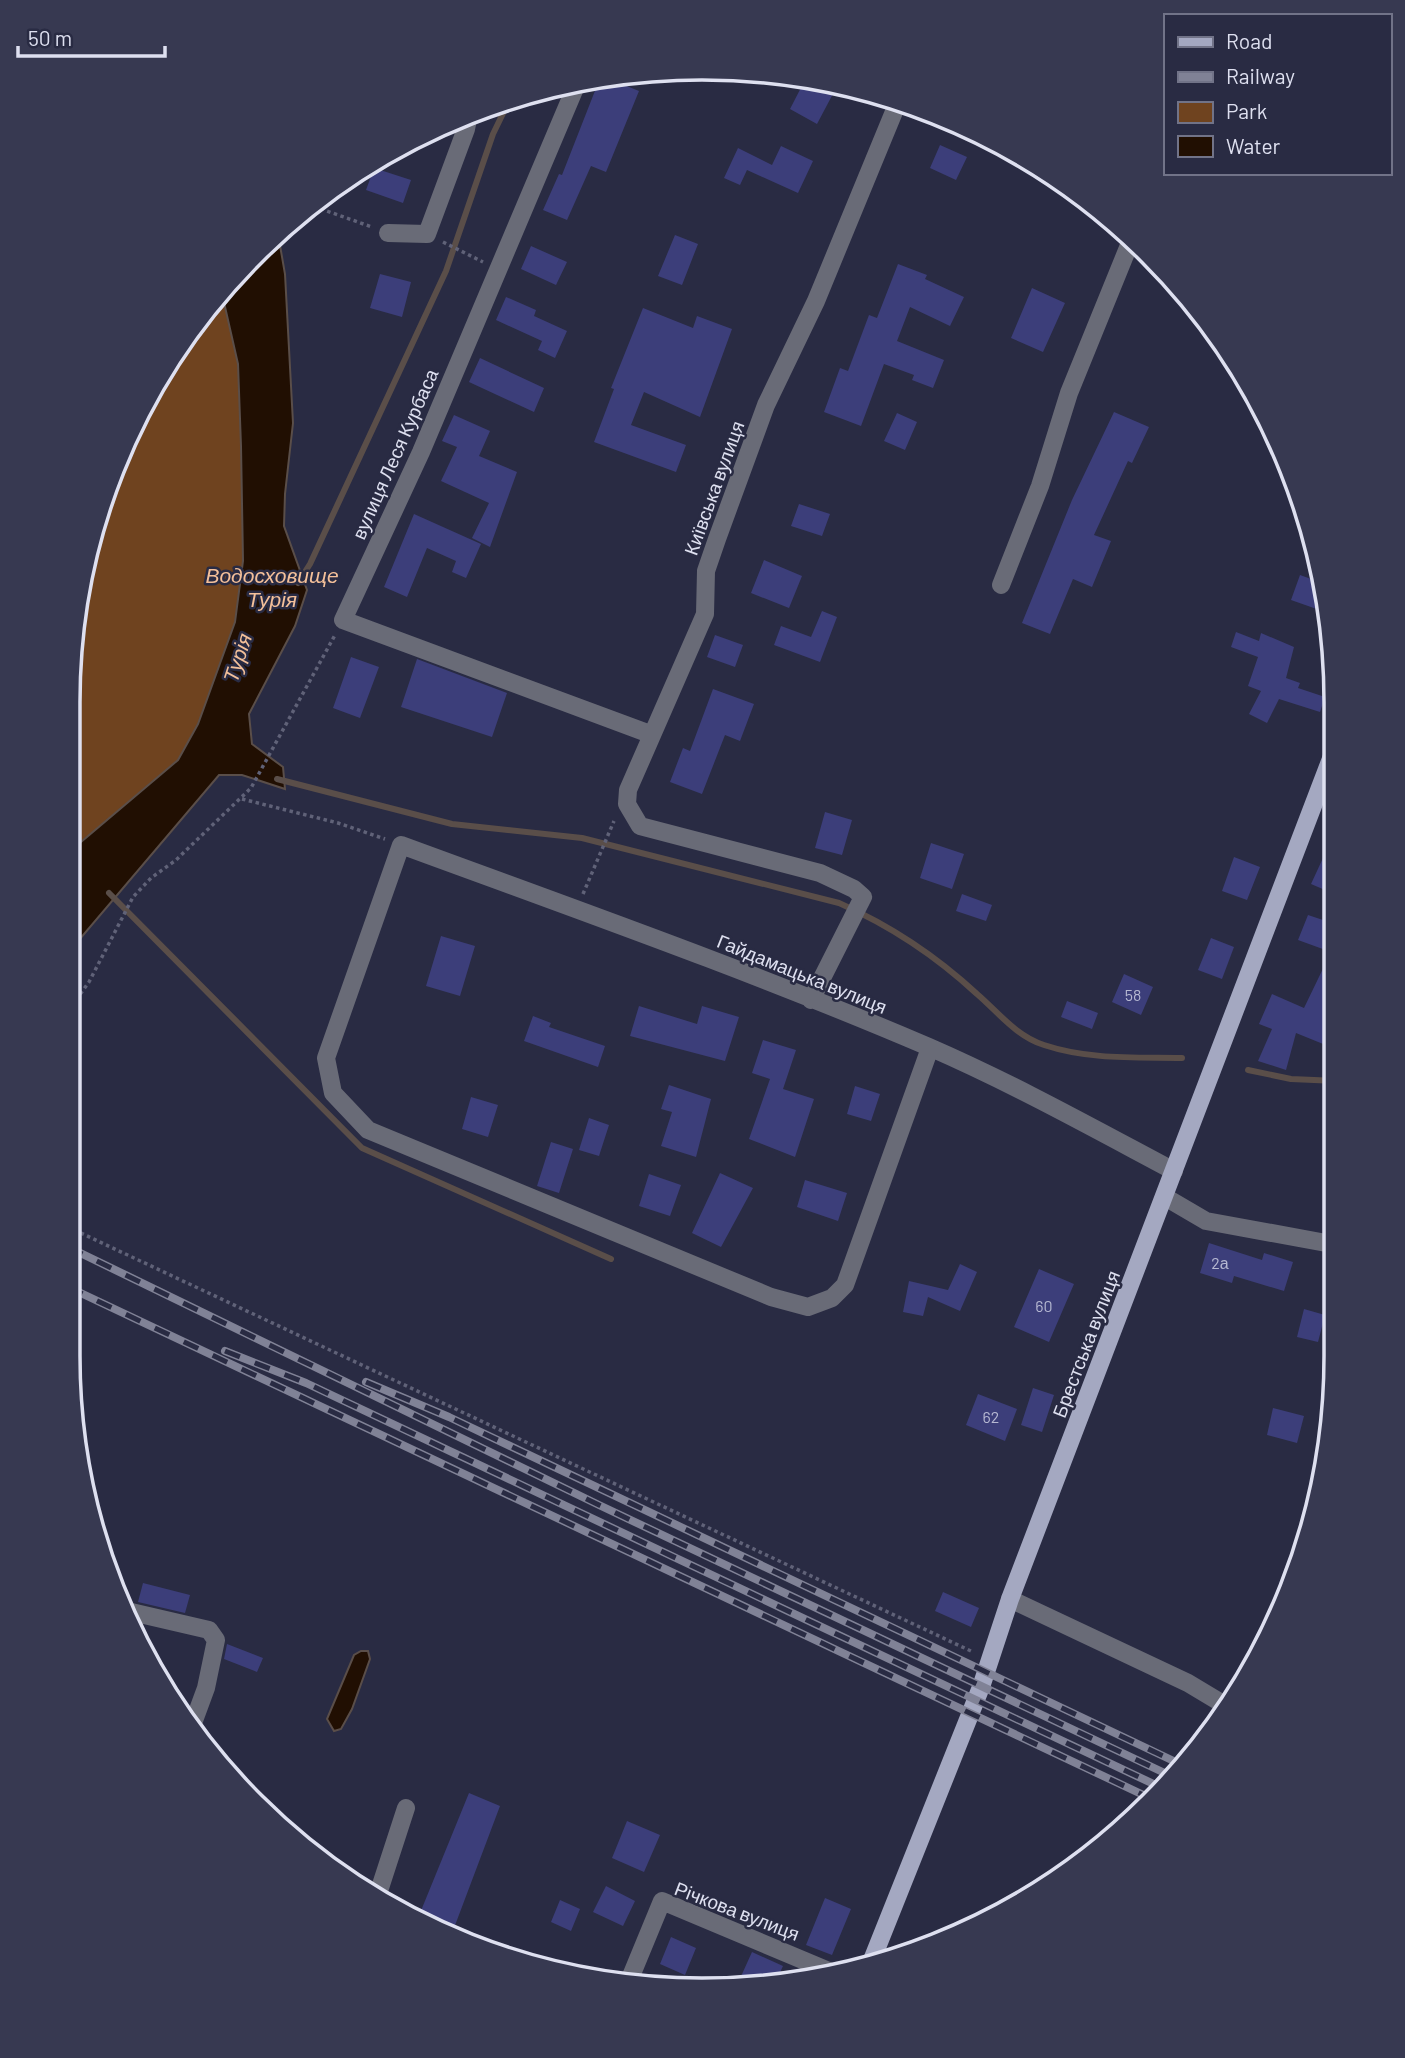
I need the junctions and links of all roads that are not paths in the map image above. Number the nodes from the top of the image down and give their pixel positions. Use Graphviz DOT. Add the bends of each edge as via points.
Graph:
graph roads {
  1 [pos="572,94"];
  2 [pos="894,112"];
  3 [pos="466,127"];
  4 [pos="388,233"];
  5 [pos="1128,249"];
  6 [pos="1000,585"];
  7 [pos="650,734"];
  8 [pos="1324,777"];
  9 [pos="811,1000"];
  10 [pos="930,1048"];
  11 [pos="1174,1171"];
  12 [pos="1165,1197"];
  13 [pos="1324,1243"];
  14 [pos="1010,1599"];
  15 [pos="137,1613"];
  16 [pos="1219,1702"];
  17 [pos="196,1716"];
  18 [pos="406,1808"];
  19 [pos="380,1887"];
  20 [pos="875,1952"];
  21 [pos="819,1967"];
  22 [pos="631,1973"];
  1 -- 7 [label="street, вулиця Леся Курбаса" via="421,452 343,620"];
  2 -- 7 [label="street, Київська вулиця" via="816,301 766,405 706,571 705,614"];
  3 -- 4 [label="street" via="427,234"];
  5 -- 6 [label="street" via="1069,393 1040,486"];
  7 -- 9 [label="street, Київська вулиця" via="628,790 627,804 640,826 820,873 853,888 863,899"];
  8 -- 11 [label="main road, Брестська вулиця"];
  9 -- 10 [label="street, Гайдамацька вулиця"];
  9 -- 10 [label="street, Гайдамацька вулиця" via="401,845 326,1058 333,1093 368,1130 771,1297 808,1307 832,1298 845,1285"];
  10 -- 11 [label="street, Гайдамацька вулиця" via="1068,1113"];
  11 -- 12 [label="main road, Брестська вулиця"];
  12 -- 13 [label="street" via="1206,1221"];
  12 -- 14 [label="main road, Брестська вулиця"];
  14 -- 16 [label="street"];
  14 -- 20 [label="main road, Брестська вулиця" via="991,1660"];
  15 -- 17 [label="street" via="209,1630 216,1640"];
  18 -- 19 [label="street"];
  21 -- 22 [label="street, Річкова вулиця" via="662,1901"];
}
